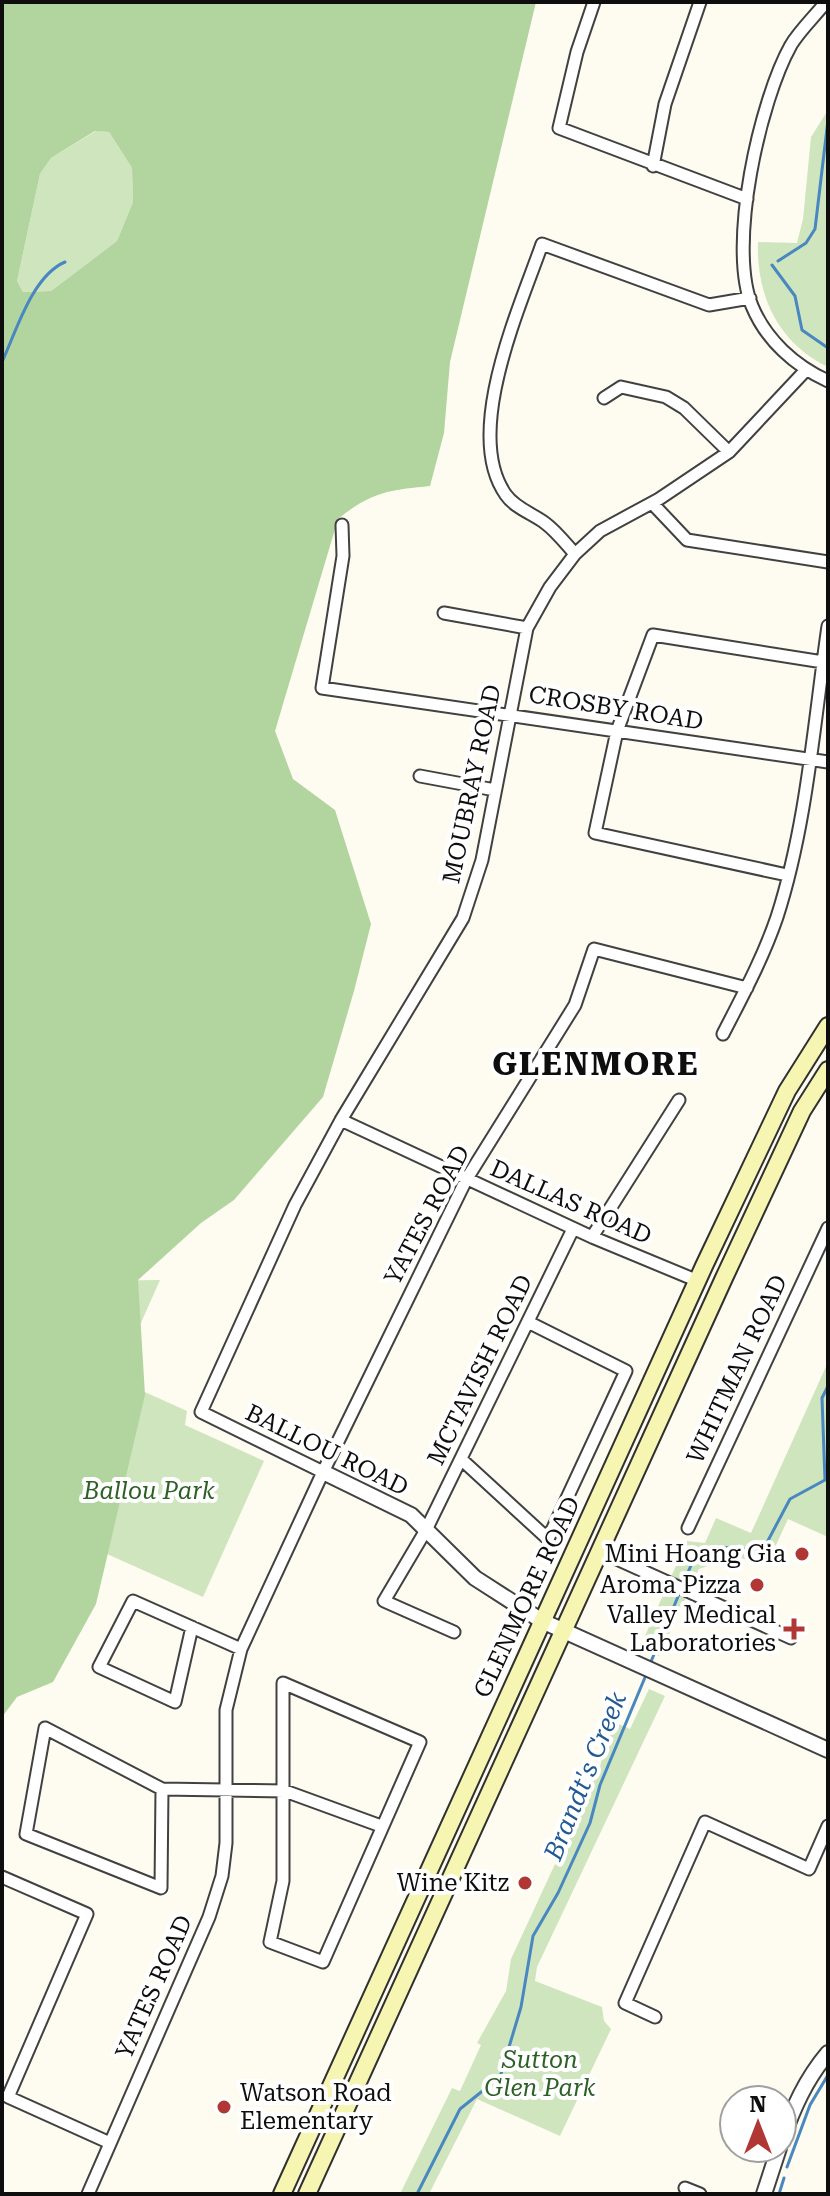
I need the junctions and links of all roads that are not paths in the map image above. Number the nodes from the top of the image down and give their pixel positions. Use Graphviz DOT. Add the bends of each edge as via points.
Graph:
graph roads {
  1 [pos="594,2"];
  2 [pos="700,2"];
  3 [pos="826,2"];
  4 [pos="653,166"];
  5 [pos="747,199"];
  6 [pos="750,298"];
  7 [pos="805,371"];
  8 [pos="828,381"];
  9 [pos="604,398"];
  10 [pos="729,452"];
  11 [pos="652,503"];
  12 [pos="342,525"];
  13 [pos="575,554"];
  14 [pos="828,562"];
  15 [pos="444,613"];
  16 [pos="828,626"];
  17 [pos="527,628"];
  18 [pos="823,662"];
  19 [pos="510,714"];
  20 [pos="617,731"];
  21 [pos="808,758"];
  22 [pos="828,762"];
  23 [pos="420,776"];
  24 [pos="495,790"];
  25 [pos="787,875"];
  26 [pos="747,988"];
  27 [pos="828,1026"];
  28 [pos="723,1034"];
  29 [pos="828,1070"];
  30 [pos="679,1100"];
  31 [pos="341,1120"];
  32 [pos="466,1180"];
  33 [pos="828,1228"];
  34 [pos="573,1229"];
  35 [pos="592,1237"];
  36 [pos="698,1281"];
  37 [pos="528,1322"];
  38 [pos="201,1412"];
  39 [pos="461,1459"];
  40 [pos="323,1472"];
  41 [pos="688,1528"];
  42 [pos="426,1530"];
  43 [pos="599,1551"];
  44 [pos="542,1621"];
  45 [pos="192,1627"];
  46 [pos="563,1629"];
  47 [pos="454,1632"];
  48 [pos="791,1638"];
  49 [pos="241,1649"];
  50 [pos="828,1750"];
  51 [pos="162,1789"];
  52 [pos="226,1789"];
  53 [pos="285,1791"];
  54 [pos="381,1826"];
  55 [pos="828,1826"];
  56 [pos="2,1877"];
  57 [pos="655,2017"];
  58 [pos="828,2053"];
  59 [pos="798,2099"];
  60 [pos="110,2143"];
  61 [pos="774,2164"];
  62 [pos="685,2188"];
  63 [pos="88,2194"];
  64 [pos="282,2194"];
  65 [pos="307,2194"];
  66 [pos="700,2194"];
  67 [pos="764,2194"];
  1 -- 4 [label="street" via="559,128"];
  2 -- 4 [label="street" via="665,104"];
  3 -- 5 [label="street" via="792,44 765,109"];
  4 -- 5 [label="street"];
  5 -- 6 [label="street" via="744,259"];
  6 -- 7 [label="street" via="773,341"];
  6 -- 13 [label="street" via="709,305 542,244 496,375 490,448 494,472 507,497 546,524"];
  7 -- 8 [label="street"];
  7 -- 10 [label="street, MOUBRAY ROAD"];
  9 -- 10 [label="street" via="621,387 666,397"];
  10 -- 11 [label="street, MOUBRAY ROAD"];
  11 -- 13 [label="street, MOUBRAY ROAD" via="600,531"];
  11 -- 14 [label="street" via="687,540"];
  12 -- 19 [label="street, CROSBY ROAD" via="343,556 322,688"];
  13 -- 17 [label="street, MOUBRAY ROAD"];
  15 -- 17 [label="street"];
  16 -- 18 [label="street"];
  17 -- 19 [label="street, MOUBRAY ROAD"];
  18 -- 20 [label="street" via="653,635"];
  18 -- 21 [label="street"];
  19 -- 20 [label="street, CROSBY ROAD"];
  19 -- 24 [label="street, MOUBRAY ROAD"];
  20 -- 21 [label="street, CROSBY ROAD"];
  20 -- 25 [label="street" via="595,833"];
  21 -- 22 [label="street, CROSBY ROAD"];
  21 -- 25 [label="street"];
  23 -- 24 [label="street"];
  24 -- 31 [label="street, MOUBRAY ROAD" via="482,860 463,918"];
  25 -- 26 [label="street" via="777,916"];
  26 -- 28 [label="street"];
  26 -- 32 [label="street, YATES ROAD" via="594,949 575,1005"];
  27 -- 36 [label="main road, GLENMORE ROAD" via="787,1091"];
  29 -- 43 [label="main road, GLENMORE ROAD" via="802,1111"];
  30 -- 35 [label="street"];
  31 -- 32 [label="street, DALLAS ROAD"];
  31 -- 38 [label="street, MOUBRAY ROAD" via="295,1205"];
  32 -- 34 [label="street, DALLAS ROAD"];
  32 -- 40 [label="street, YATES ROAD"];
  33 -- 41 [label="street, WHITMAN ROAD"];
  34 -- 35 [label="street, DALLAS ROAD"];
  34 -- 37 [label="street, MCTAVISH ROAD"];
  35 -- 36 [label="street, DALLAS ROAD"];
  36 -- 44 [label="main road, GLENMORE ROAD"];
  37 -- 39 [label="street, MCTAVISH ROAD"];
  37 -- 39 [label="street" via="626,1371 548,1539"];
  38 -- 40 [label="street, BALLOU ROAD"];
  39 -- 42 [label="street, MCTAVISH ROAD"];
  40 -- 42 [label="street, BALLOU ROAD" via="411,1515"];
  40 -- 49 [label="street, YATES ROAD"];
  42 -- 44 [label="street, BALLOU ROAD" via="475,1578"];
  42 -- 47 [label="street, MCTAVISH ROAD" via="384,1601"];
  43 -- 46 [label="main road, GLENMORE ROAD"];
  43 -- 48 [label="street"];
  44 -- 46 [label="street, BALLOU ROAD"];
  44 -- 64 [label="main road, GLENMORE ROAD"];
  45 -- 45 [label="street" via="133,1601 99,1667 175,1702"];
  45 -- 49 [label="street"];
  46 -- 50 [label="street, BALLOU ROAD"];
  46 -- 65 [label="main road, GLENMORE ROAD"];
  49 -- 52 [label="street, YATES ROAD" via="226,1710"];
  51 -- 51 [label="street, YATES ROAD" via="45,1728 26,1834 161,1888"];
  51 -- 52 [label="street, YATES ROAD"];
  52 -- 53 [label="street"];
  52 -- 60 [label="street, YATES ROAD" via="222,1876 209,1917"];
  53 -- 54 [label="street"];
  53 -- 54 [label="street" via="283,1683 420,1742"];
  53 -- 54 [label="street" via="283,1881 270,1942 323,1962"];
  55 -- 57 [label="street" via="809,1869 705,1822 625,2003"];
  56 -- 60 [label="street" via="87,1914 8,2097"];
  58 -- 59 [label="street"];
  60 -- 63 [label="street, YATES ROAD"];
  61 -- 67 [label="street"];
  62 -- 66 [label="street"];
}
